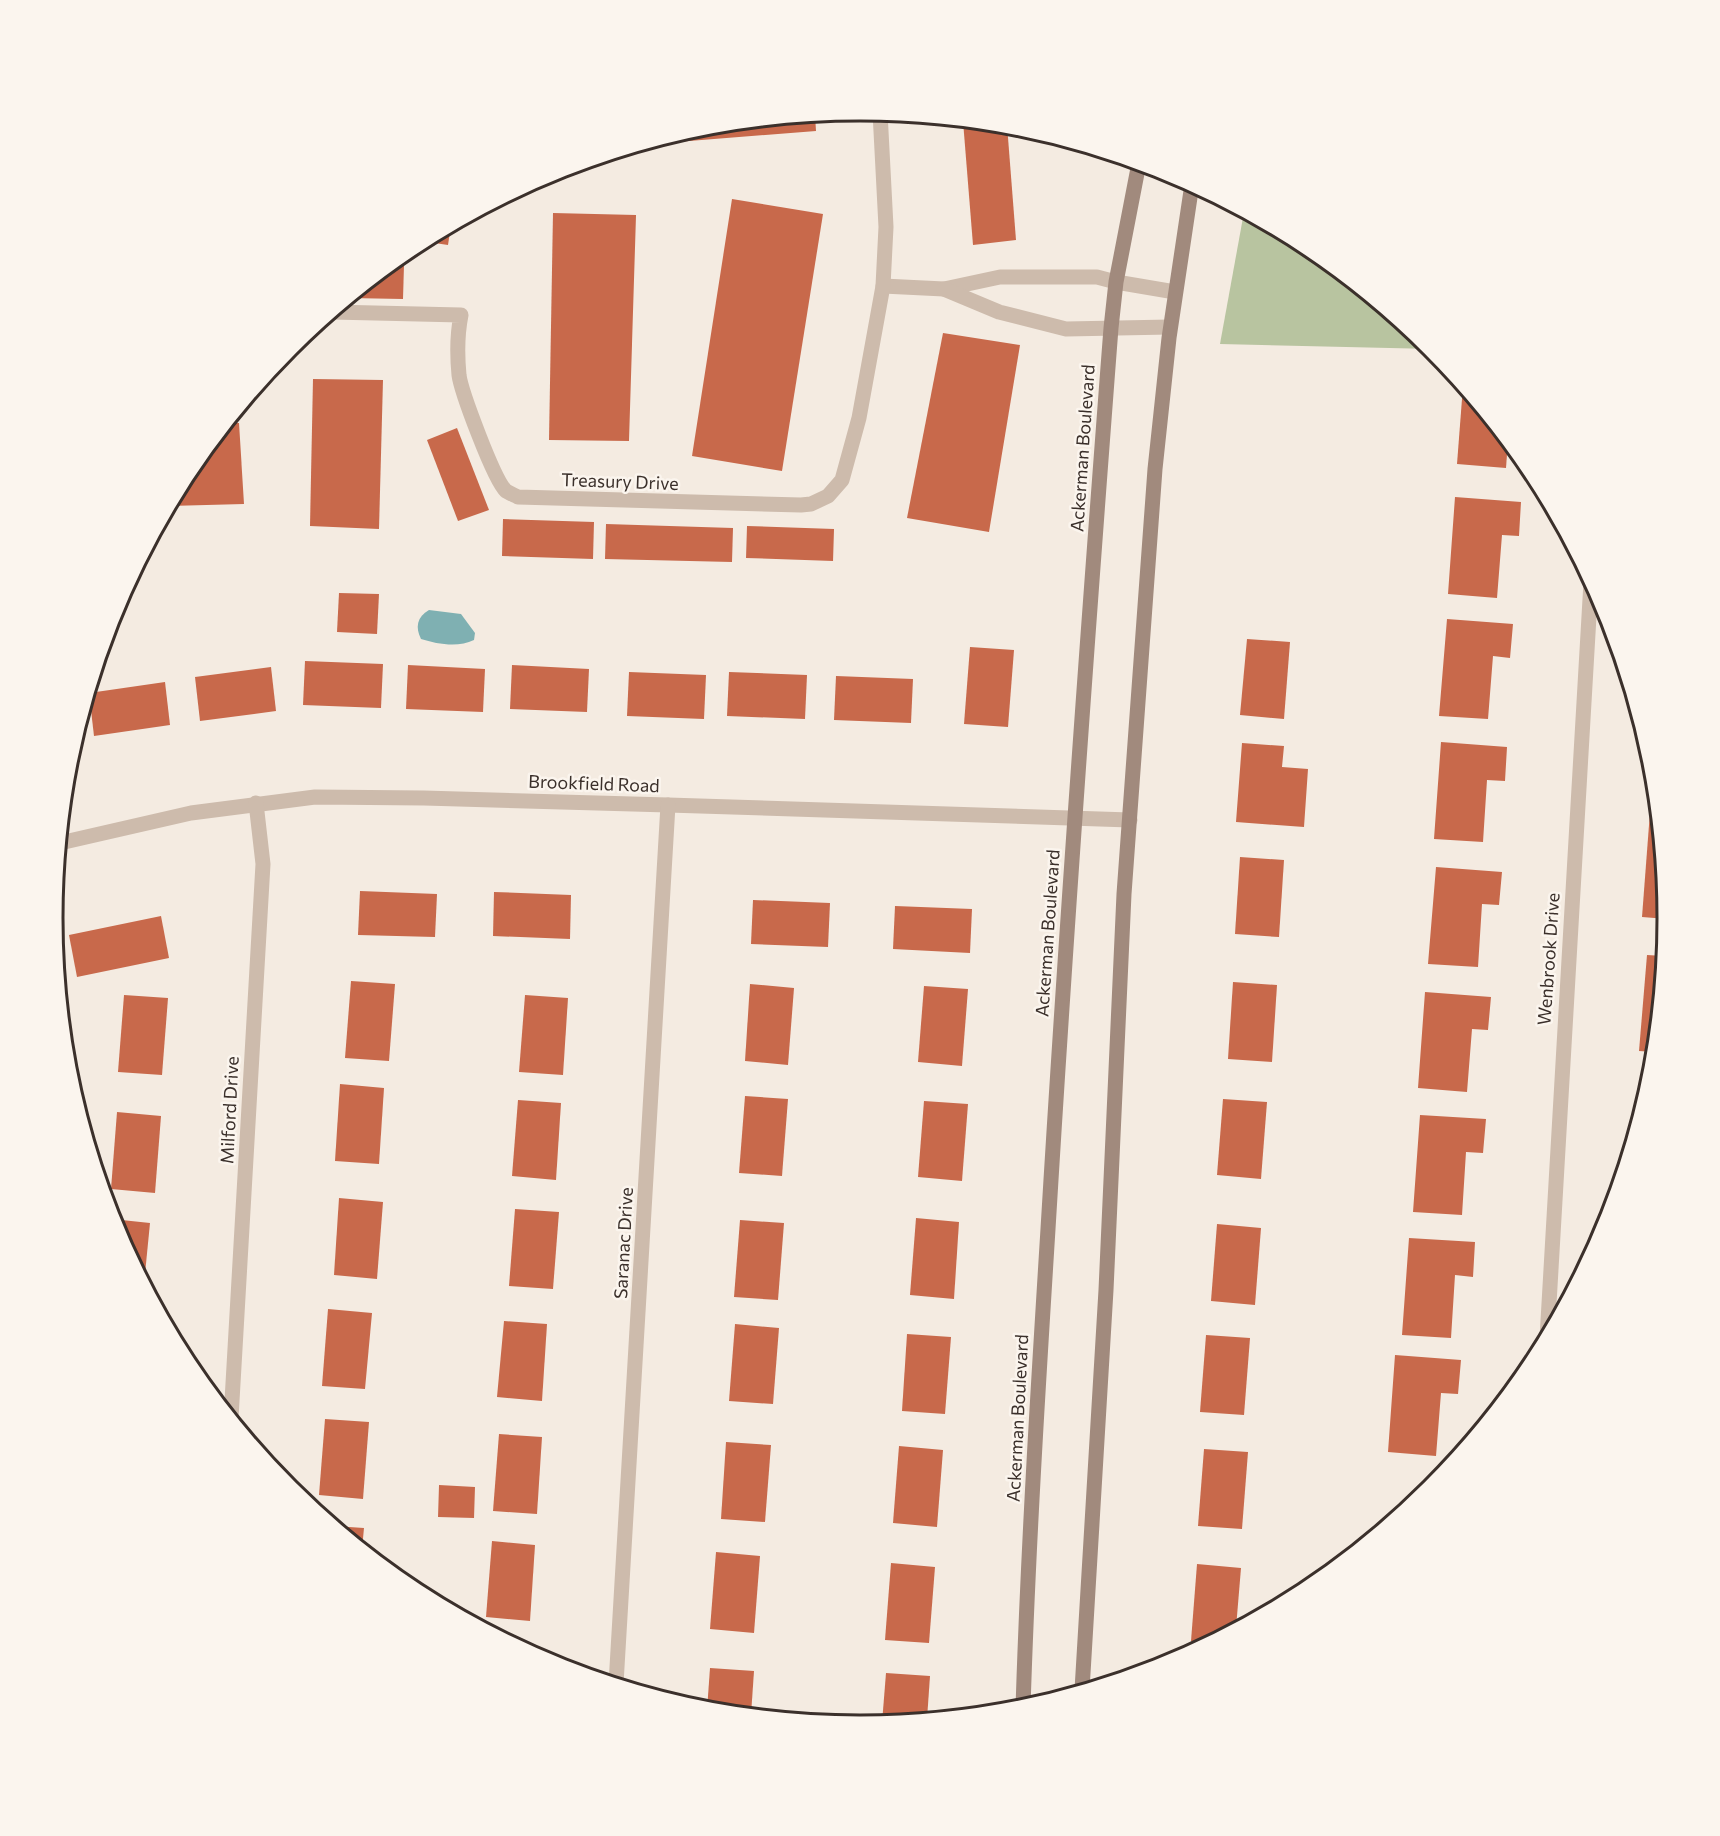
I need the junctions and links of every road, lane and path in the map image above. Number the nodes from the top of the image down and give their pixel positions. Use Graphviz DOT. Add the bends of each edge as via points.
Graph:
graph roads {
  1 [pos="881,122"];
  2 [pos="1137,171"];
  3 [pos="1191,193"];
  4 [pos="1116,282"];
  5 [pos="883,286"];
  6 [pos="944,289"];
  7 [pos="1175,292"];
  8 [pos="343,312"];
  9 [pos="1170,327"];
  10 [pos="1111,328"];
  11 [pos="1591,601"];
  12 [pos="256,803"];
  13 [pos="668,805"];
  14 [pos="1075,818"];
  15 [pos="1130,820"];
  16 [pos="67,841"];
  17 [pos="1547,1322"];
  18 [pos="232,1407"];
  19 [pos="616,1677"];
  20 [pos="1082,1683"];
  21 [pos="1023,1698"];
  1 -- 5 [label="street" via="886,227"];
  2 -- 4 [label="street, Ackerman Boulevard"];
  3 -- 7 [label="street"];
  4 -- 6 [label="street" via="1097,277 1000,277"];
  4 -- 7 [label="street"];
  4 -- 10 [label="street, Ackerman Boulevard"];
  5 -- 6 [label="street"];
  5 -- 8 [label="street, Treasury Drive" via="859,418 842,480 828,496 801,505 518,497 505,490 499,480 459,378 457,337 461,315"];
  6 -- 10 [label="street" via="999,312 1066,329"];
  7 -- 9 [label="street"];
  9 -- 10 [label="street"];
  9 -- 15 [label="street" via="1155,469"];
  10 -- 14 [label="street, Ackerman Boulevard"];
  11 -- 17 [label="street, Wenbrook Drive"];
  12 -- 13 [label="street, Brookfield Road" via="315,797"];
  12 -- 16 [label="street, Brookfield Road" via="190,813"];
  12 -- 18 [label="street, Milford Drive" via="263,864"];
  13 -- 14 [label="street, Brookfield Road"];
  13 -- 19 [label="street, Saranac Drive"];
  14 -- 15 [label="street, Brookfield Road"];
  14 -- 21 [label="street, Ackerman Boulevard"];
  15 -- 20 [label="street"];
}
